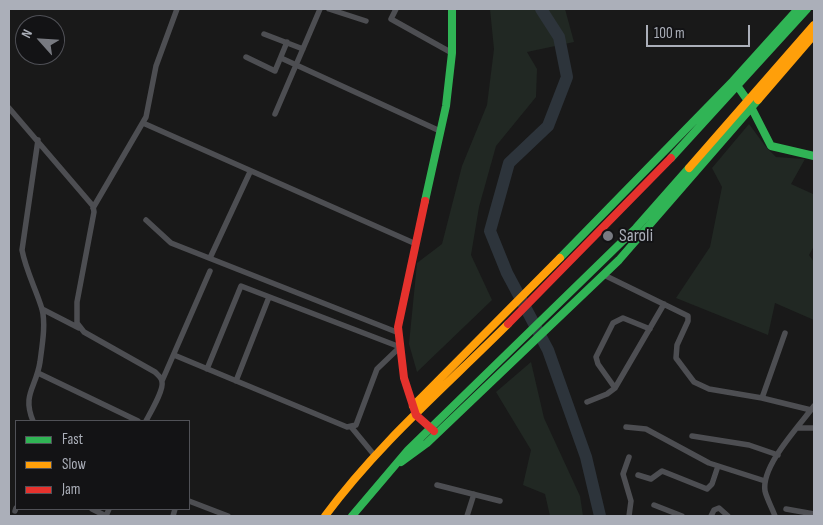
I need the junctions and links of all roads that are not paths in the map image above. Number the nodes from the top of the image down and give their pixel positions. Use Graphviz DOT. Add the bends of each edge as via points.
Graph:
graph roads {
  1 [pos="177,9"];
  2 [pos="320,9"];
  3 [pos="329,9"];
  4 [pos="396,9"];
  5 [pos="452,9"];
  6 [pos="798,9"];
  7 [pos="806,9"];
  8 [pos="366,21"];
  9 [pos="814,25"];
  10 [pos="264,34"];
  11 [pos="814,35"];
  12 [pos="287,42"];
  13 [pos="303,49"];
  14 [pos="452,53"];
  15 [pos="246,57"];
  16 [pos="281,58"];
  17 [pos="296,65"];
  18 [pos="736,83"];
  19 [pos="750,105"];
  20 [pos="9,108"];
  21 [pos="275,114"];
  22 [pos="143,123"];
  23 [pos="440,131"];
  24 [pos="38,140"];
  25 [pos="814,156"];
  26 [pos="250,172"];
  27 [pos="92,205"];
  28 [pos="146,220"];
  29 [pos="416,244"];
  30 [pos="210,258"];
  31 [pos="210,271"];
  32 [pos="604,275"];
  33 [pos="269,297"];
  34 [pos="667,305"];
  35 [pos="42,310"];
  36 [pos="79,328"];
  37 [pos="650,329"];
  38 [pos="399,333"];
  39 [pos="785,333"];
  40 [pos="400,347"];
  41 [pos="174,355"];
  42 [pos="207,369"];
  43 [pos="38,373"];
  44 [pos="162,381"];
  45 [pos="236,381"];
  46 [pos="615,388"];
  47 [pos="762,398"];
  48 [pos="587,402"];
  49 [pos="413,406"];
  50 [pos="813,408"];
  51 [pos="416,415"];
  52 [pos="33,420"];
  53 [pos="136,420"];
  54 [pos="146,420"];
  55 [pos="626,427"];
  56 [pos="352,428"];
  57 [pos="798,428"];
  58 [pos="814,428"];
  59 [pos="434,431"];
  60 [pos="692,436"];
  61 [pos="778,455"];
  62 [pos="375,456"];
  63 [pos="629,457"];
  64 [pos="718,466"];
  65 [pos="638,475"];
  66 [pos="765,481"];
  67 [pos="437,485"];
  68 [pos="474,494"];
  69 [pos="190,501"];
  70 [pos="500,501"];
  71 [pos="654,505"];
  72 [pos="786,509"];
  73 [pos="94,510"];
  74 [pos="109,510"];
  75 [pos="814,514"];
  76 [pos="228,516"];
  77 [pos="325,516"];
  78 [pos="352,516"];
  79 [pos="467,516"];
  80 [pos="629,516"];
  81 [pos="682,516"];
  82 [pos="711,516"];
  83 [pos="728,516"];
  84 [pos="775,516"];
  1 -- 22 [label="street" via="156,66"];
  2 -- 13 [label="street"];
  3 -- 8 [label="street"];
  4 -- 14 [label="street" via="391,18"];
  5 -- 14 [label="main road"];
  6 -- 18 [label="main road"];
  7 -- 18 [label="main road"];
  9 -- 19 [label="main road"];
  10 -- 12 [label="street"];
  11 -- 19 [label="main road"];
  12 -- 13 [label="street"];
  12 -- 16 [label="street"];
  13 -- 17 [label="street"];
  14 -- 23 [label="main road"];
  15 -- 16 [label="street" via="275,71"];
  16 -- 17 [label="street"];
  17 -- 21 [label="street"];
  17 -- 23 [label="street"];
  18 -- 19 [label="main road"];
  18 -- 49 [label="main road"];
  18 -- 51 [label="main road" via="539,292"];
  19 -- 25 [label="main road" via="771,146 777,150"];
  19 -- 32 [label="main road"];
  19 -- 59 [label="main road" via="636,228 510,349"];
  20 -- 24 [label="street"];
  22 -- 26 [label="street"];
  22 -- 27 [label="street"];
  23 -- 29 [label="main road"];
  24 -- 27 [label="street"];
  24 -- 35 [label="street" via="22,250 25,268"];
  26 -- 29 [label="street"];
  26 -- 30 [label="street"];
  27 -- 36 [label="street" via="77,302"];
  28 -- 30 [label="street" via="171,243"];
  29 -- 38 [label="main road"];
  30 -- 38 [label="street"];
  31 -- 41 [label="street"];
  32 -- 34 [label="street"];
  32 -- 59 [label="main road"];
  33 -- 40 [label="street"];
  33 -- 42 [label="street" via="241,286"];
  33 -- 45 [label="street"];
  34 -- 37 [label="street"];
  34 -- 47 [label="street" via="688,316 677,344 676,358 694,382 709,389"];
  35 -- 36 [label="street"];
  35 -- 43 [label="street"];
  36 -- 44 [label="street" via="155,372"];
  37 -- 46 [label="street"];
  37 -- 46 [label="street" via="623,318 613,324 596,357"];
  38 -- 40 [label="main road"];
  39 -- 47 [label="street"];
  40 -- 49 [label="main road" via="404,378"];
  40 -- 56 [label="street" via="377,369 356,425"];
  41 -- 42 [label="street"];
  41 -- 44 [label="street"];
  42 -- 45 [label="street"];
  43 -- 52 [label="street" via="28,402"];
  43 -- 53 [label="street"];
  44 -- 54 [label="street" via="162,388"];
  45 -- 56 [label="street"];
  46 -- 48 [label="street"];
  47 -- 50 [label="street"];
  49 -- 51 [label="main road"];
  50 -- 57 [label="street"];
  51 -- 59 [label="main road"];
  51 -- 62 [label="main road"];
  55 -- 64 [label="street" via="646,429"];
  56 -- 62 [label="street"];
  57 -- 58 [label="street"];
  57 -- 61 [label="street"];
  59 -- 78 [label="main road" via="388,471"];
  60 -- 61 [label="street" via="749,445"];
  61 -- 66 [label="street"];
  62 -- 77 [label="main road"];
  63 -- 80 [label="street" via="623,474 631,501"];
  64 -- 65 [label="street" via="708,489 662,471 651,479"];
  64 -- 66 [label="street"];
  66 -- 84 [label="street" via="765,492"];
  67 -- 68 [label="street"];
  68 -- 70 [label="street"];
  68 -- 79 [label="street"];
  69 -- 76 [label="street"];
  71 -- 81 [label="street"];
  72 -- 75 [label="street"];
  73 -- 74 [label="street" via="106,516"];
  82 -- 83 [label="street" via="719,508"];
}
